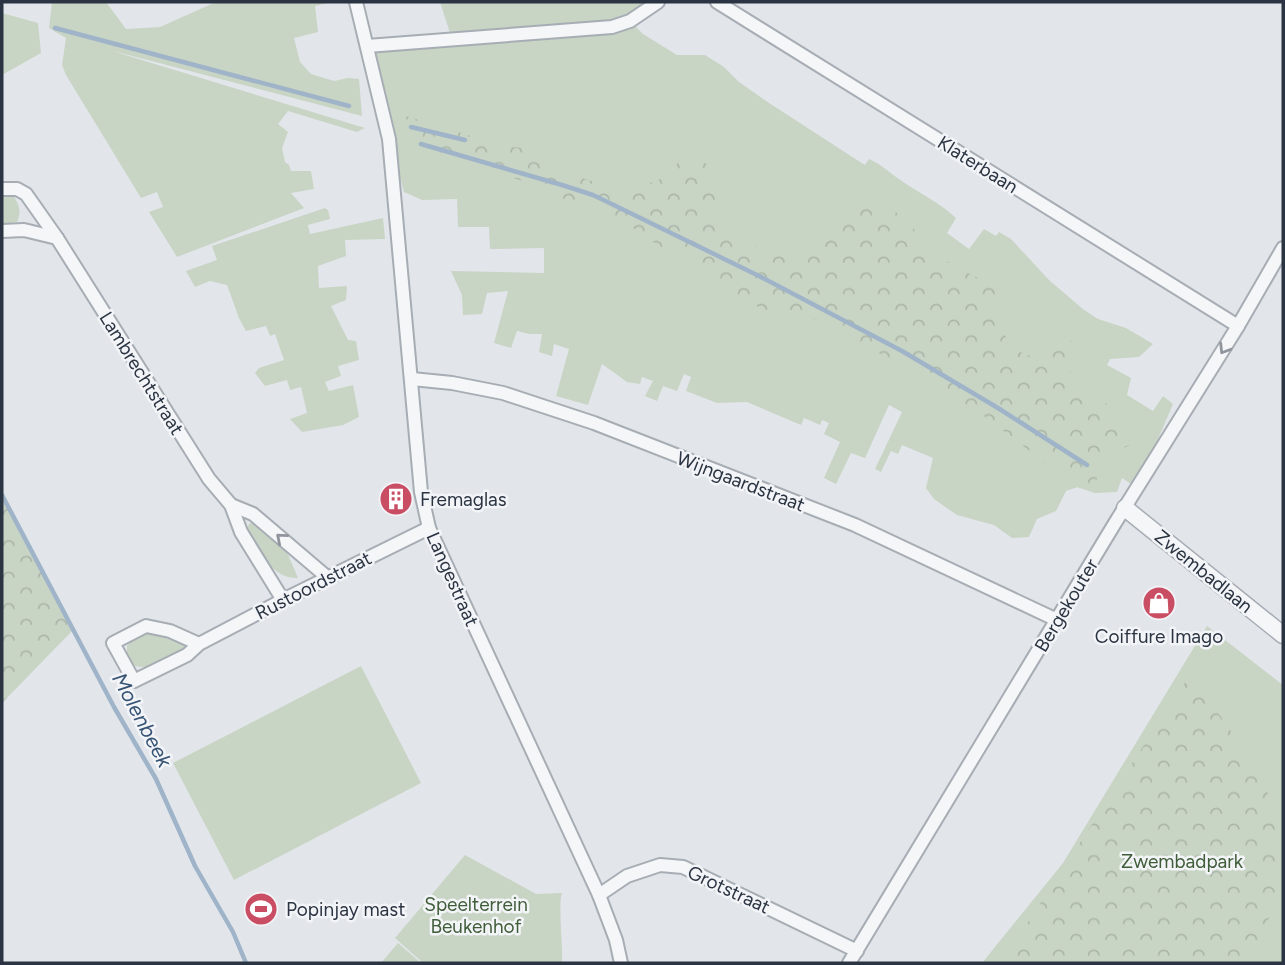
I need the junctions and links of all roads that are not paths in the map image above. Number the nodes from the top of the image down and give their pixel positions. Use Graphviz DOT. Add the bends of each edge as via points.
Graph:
graph roads {
  1 [pos="356,2"];
  2 [pos="658,2"];
  3 [pos="717,2"];
  4 [pos="367,46"];
  5 [pos="2,189"];
  6 [pos="2,230"];
  7 [pos="57,238"];
  8 [pos="1283,248"];
  9 [pos="1238,326"];
  10 [pos="412,379"];
  11 [pos="231,505"];
  12 [pos="1125,508"];
  13 [pos="429,528"];
  14 [pos="327,577"];
  15 [pos="283,600"];
  16 [pos="1058,620"];
  17 [pos="1283,635"];
  18 [pos="199,644"];
  19 [pos="599,895"];
  20 [pos="857,951"];
  21 [pos="621,963"];
  22 [pos="849,963"];
  1 -- 4 [label="street, Langestraat"];
  2 -- 4 [label="street" via="612,27"];
  3 -- 9 [label="street, Klaterbaan"];
  4 -- 10 [label="street, Langestraat" via="389,139"];
  5 -- 7 [label="street, Lambrechtstraat" via="26,194"];
  6 -- 7 [label="street"];
  7 -- 11 [label="street, Lambrechtstraat" via="209,479"];
  8 -- 9 [label="street, Bergekouter"];
  9 -- 12 [label="street, Bergekouter, one-way"];
  10 -- 13 [label="street, Langestraat" via="421,492"];
  10 -- 16 [label="street, Wijngaardstraat" via="503,393 594,423 855,525"];
  14 -- 11 [label="street, Lambrechtstraat, one-way" via="253,514"];
  11 -- 15 [label="street, Lambrechtstraat" via="241,532"];
  12 -- 16 [label="street, Bergekouter"];
  12 -- 17 [label="street, Zwembadlaan"];
  13 -- 14 [label="street, Rustoordstraat"];
  13 -- 19 [label="street, Langestraat"];
  14 -- 15 [label="street, Rustoordstraat"];
  15 -- 18 [label="street, Rustoordstraat"];
  16 -- 20 [label="street, Bergekouter"];
  18 -- 18 [label="street, Rustoordstraat" via="187,655 134,681 113,643 146,626"];
  19 -- 20 [label="street, Grotstraat" via="626,876 660,865 683,867"];
  19 -- 21 [label="street, Langestraat"];
  20 -- 22 [label="street, Bergekouter"];
}
